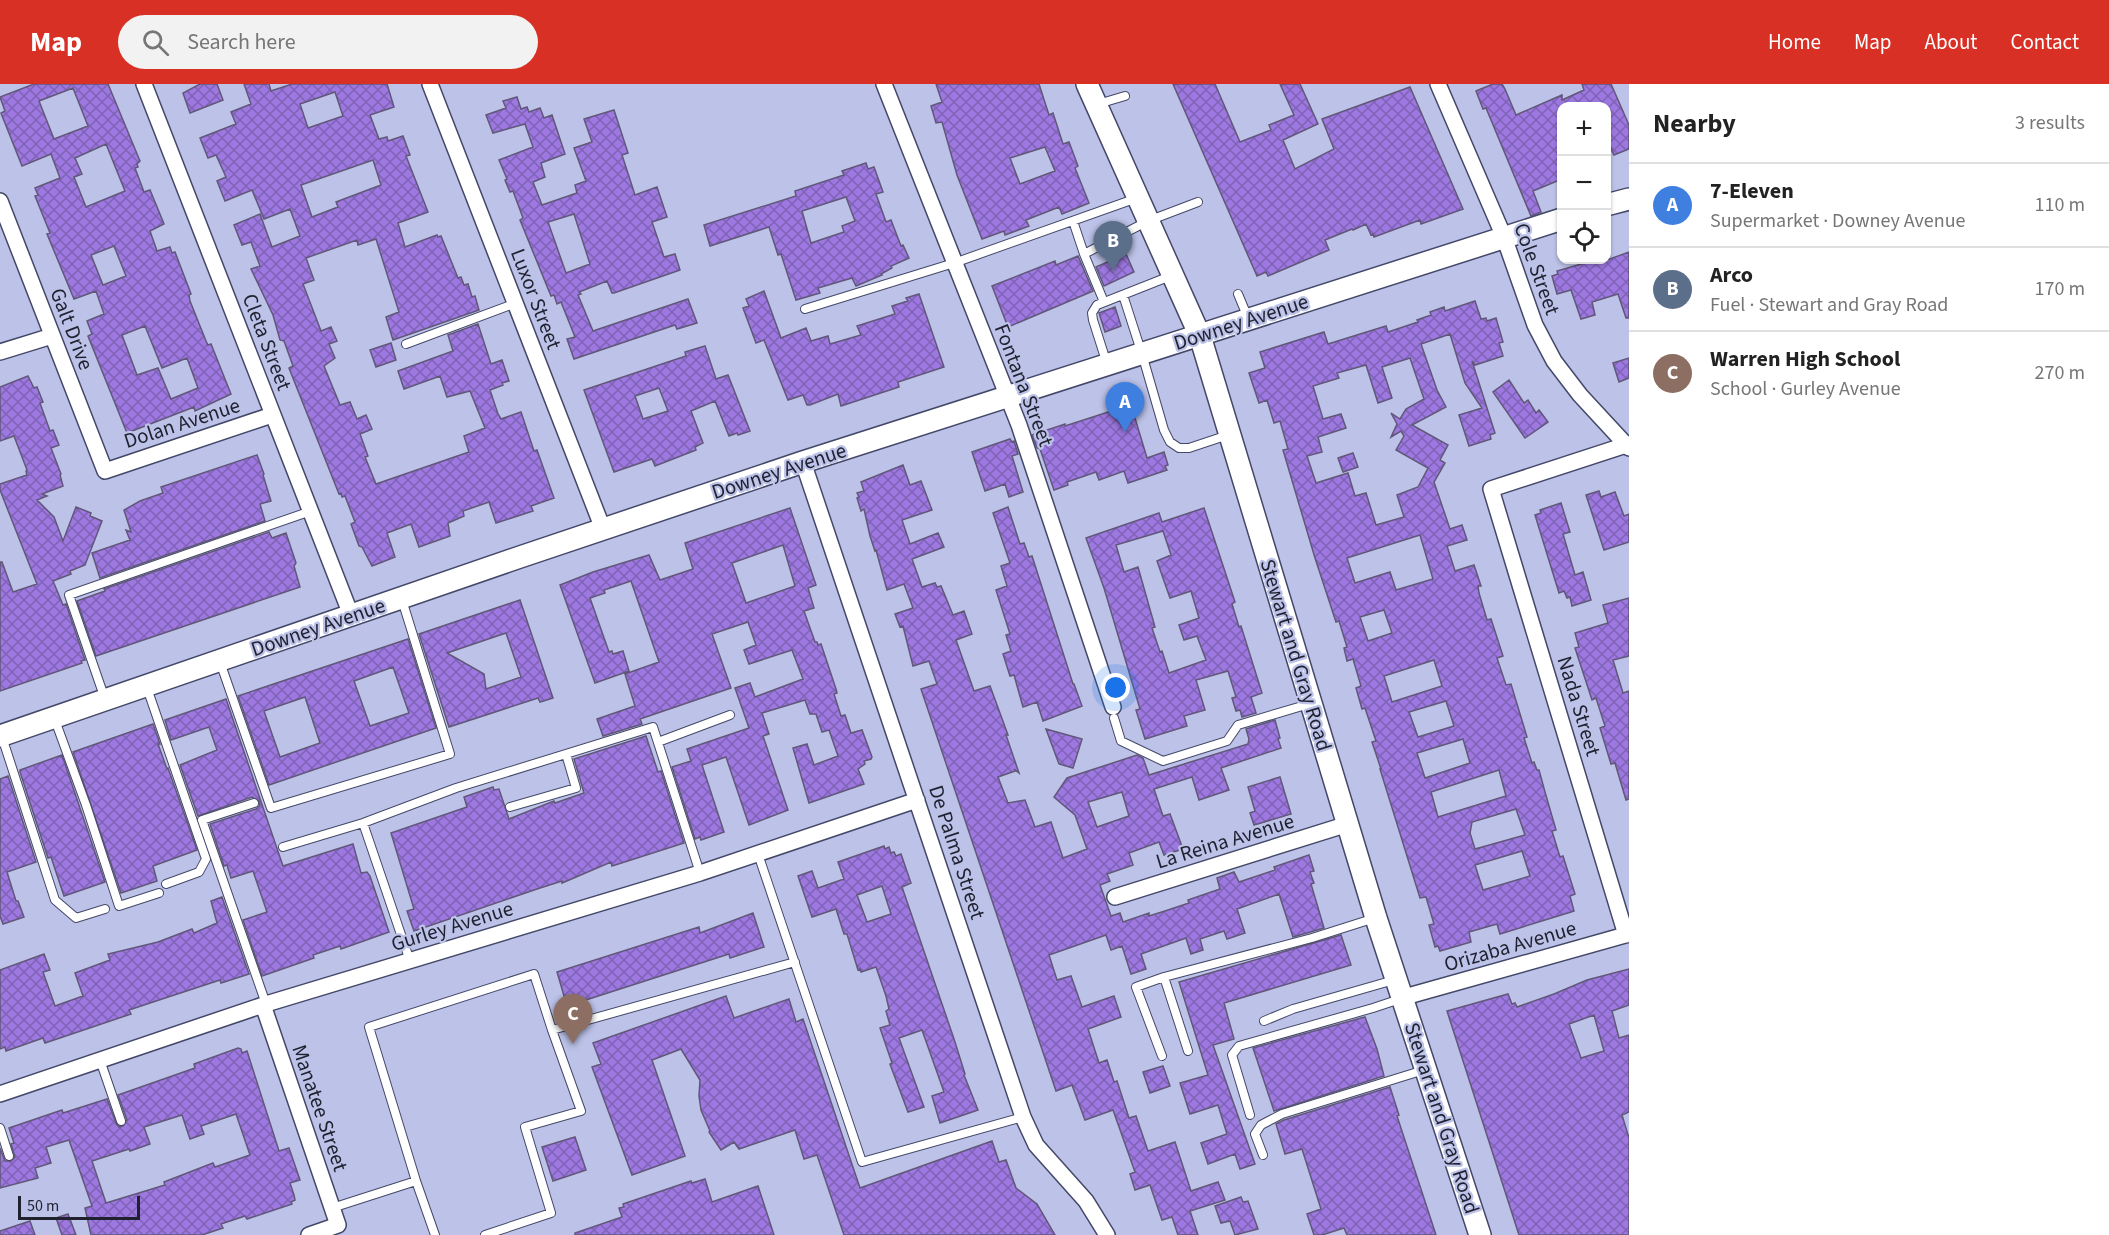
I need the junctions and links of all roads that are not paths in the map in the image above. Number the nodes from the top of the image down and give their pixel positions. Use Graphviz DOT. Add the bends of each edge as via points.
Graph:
graph roads {
  1 [pos="144,84"];
  2 [pos="430,84"];
  3 [pos="884,84"];
  4 [pos="1087,84"];
  5 [pos="1438,84"];
  6 [pos="1125,96"];
  7 [pos="1096,105"];
  8 [pos="1138,198"];
  9 [pos="1629,199"];
  10 [pos="0,201"];
  11 [pos="1198,202"];
  12 [pos="1611,204"];
  13 [pos="1073,221"];
  14 [pos="1148,221"];
  15 [pos="1557,221"];
  16 [pos="1504,237"];
  17 [pos="1084,254"];
  18 [pos="954,263"];
  19 [pos="1173,275"];
  20 [pos="1238,294"];
  21 [pos="1123,295"];
  22 [pos="1104,302"];
  23 [pos="516,303"];
  24 [pos="805,309"];
  25 [pos="1249,320"];
  26 [pos="52,336"];
  27 [pos="1200,336"];
  28 [pos="406,344"];
  29 [pos="0,352"];
  30 [pos="1142,354"];
  31 [pos="1108,365"];
  32 [pos="1006,397"];
  33 [pos="272,415"];
  34 [pos="1229,435"];
  35 [pos="1628,446"];
  36 [pos="803,462"];
  37 [pos="105,471"];
  38 [pos="310,511"];
  39 [pos="603,529"];
  40 [pos="401,598"];
  41 [pos="351,615"];
  42 [pos="220,662"];
  43 [pos="147,686"];
  44 [pos="105,700"];
  45 [pos="1310,703"];
  46 [pos="1113,712"];
  47 [pos="730,715"];
  48 [pos="55,718"];
  49 [pos="1,736"];
  50 [pos="658,742"];
  51 [pos="566,754"];
  52 [pos="917,800"];
  53 [pos="254,803"];
  54 [pos="510,807"];
  55 [pos="363,823"];
  56 [pos="1348,824"];
  57 [pos="283,847"];
  58 [pos="758,854"];
  59 [pos="700,873"];
  60 [pos="166,884"];
  61 [pos="159,893"];
  62 [pos="1115,897"];
  63 [pos="105,909"];
  64 [pos="1376,918"];
  65 [pos="1628,934"];
  66 [pos="410,961"];
  67 [pos="795,962"];
  68 [pos="1164,977"];
  69 [pos="1399,989"];
  70 [pos="264,1005"];
  71 [pos="1264,1021"];
  72 [pos="552,1030"];
  73 [pos="1188,1051"];
  74 [pos="1162,1056"];
  75 [pos="100,1060"];
  76 [pos="1425,1070"];
  77 [pos="0,1094"];
  78 [pos="1250,1115"];
  79 [pos="1023,1117"];
  80 [pos="121,1122"];
  81 [pos="0,1128"];
  82 [pos="1263,1155"];
  83 [pos="9,1156"];
  84 [pos="416,1181"];
  85 [pos="332,1208"];
  86 [pos="309,1235"];
  87 [pos="435,1235"];
  88 [pos="485,1235"];
  89 [pos="1107,1235"];
  90 [pos="1480,1235"];
  1 -- 33 [label="street, Cleta Street"];
  2 -- 23 [label="street, Luxor Street"];
  3 -- 18 [label="street, Fontana Street"];
  4 -- 7 [label="main road, Stewart and Gray Road"];
  5 -- 16 [label="street, Cole Street"];
  6 -- 7 [label="lane"];
  7 -- 8 [label="main road, Stewart and Gray Road"];
  8 -- 13 [label="lane"];
  8 -- 14 [label="main road, Stewart and Gray Road"];
  9 -- 12 [label="main road"];
  10 -- 26 [label="street, Galt Drive"];
  11 -- 14 [label="lane"];
  13 -- 17 [label="lane"];
  13 -- 18 [label="lane"];
  14 -- 17 [label="lane"];
  14 -- 19 [label="main road, Stewart and Gray Road"];
  15 -- 16 [label="main road, Downey Avenue"];
  16 -- 25 [label="main road, Downey Avenue"];
  16 -- 35 [label="street, Cole Street" via="1535,325 1554,361"];
  17 -- 22 [label="lane"];
  18 -- 24 [label="lane"];
  18 -- 32 [label="street, Fontana Street"];
  19 -- 21 [label="lane"];
  19 -- 27 [label="main road, Stewart and Gray Road"];
  20 -- 25 [label="lane"];
  21 -- 22 [label="lane"];
  21 -- 30 [label="lane"];
  22 -- 31 [label="lane" via="1092,313"];
  23 -- 28 [label="lane"];
  23 -- 39 [label="street, Luxor Street"];
  25 -- 27 [label="main road, Downey Avenue"];
  26 -- 29 [label="street"];
  26 -- 37 [label="street, Galt Drive"];
  27 -- 30 [label="main road, Downey Avenue"];
  27 -- 34 [label="main road, Stewart and Gray Road"];
  30 -- 31 [label="main road, Downey Avenue"];
  30 -- 34 [label="lane" via="1170,442 1179,448 1189,448"];
  31 -- 32 [label="main road, Downey Avenue"];
  32 -- 36 [label="main road, Downey Avenue"];
  32 -- 46 [label="street, Fontana Street" via="1019,425"];
  33 -- 37 [label="street, Dolan Avenue"];
  33 -- 38 [label="street, Cleta Street"];
  34 -- 45 [label="main road, Stewart and Gray Road"];
  35 -- 65 [label="street, Nada Street" via="1491,489"];
  36 -- 39 [label="main road, Downey Avenue"];
  36 -- 52 [label="street, De Palma Street"];
  38 -- 41 [label="street, Cleta Street"];
  38 -- 44 [label="lane" via="69,595"];
  39 -- 40 [label="main road, Downey Avenue"];
  40 -- 41 [label="main road, Downey Avenue"];
  40 -- 42 [label="lane" via="450,754 271,808"];
  41 -- 42 [label="main road, Downey Avenue"];
  42 -- 43 [label="main road, Downey Avenue"];
  43 -- 44 [label="main road, Downey Avenue"];
  43 -- 60 [label="lane" via="206,860 199,872"];
  44 -- 48 [label="main road, Downey Avenue"];
  45 -- 46 [label="lane" via="1238,725 1227,741 1163,761 1121,741"];
  45 -- 56 [label="main road, Stewart and Gray Road"];
  47 -- 50 [label="lane"];
  48 -- 49 [label="main road, Downey Avenue"];
  48 -- 61 [label="lane" via="119,906"];
  49 -- 63 [label="lane" via="55,900 76,918"];
  50 -- 51 [label="lane" via="653,727"];
  50 -- 59 [label="lane"];
  51 -- 54 [label="lane" via="576,788"];
  51 -- 55 [label="lane" via="456,788"];
  52 -- 58 [label="street, Gurley Avenue"];
  52 -- 79 [label="street, De Palma Street"];
  53 -- 70 [label="lane" via="202,820"];
  55 -- 57 [label="lane"];
  55 -- 66 [label="lane"];
  56 -- 62 [label="street, La Reina Avenue"];
  56 -- 64 [label="main road, Stewart and Gray Road"];
  58 -- 59 [label="street, Gurley Avenue"];
  58 -- 67 [label="lane"];
  59 -- 66 [label="street, Gurley Avenue"];
  64 -- 68 [label="lane"];
  64 -- 69 [label="main road, Stewart and Gray Road"];
  65 -- 69 [label="street, Orizaba Avenue"];
  66 -- 70 [label="street, Gurley Avenue"];
  67 -- 72 [label="lane"];
  67 -- 79 [label="lane" via="862,1162"];
  68 -- 73 [label="lane"];
  68 -- 74 [label="lane" via="1136,987"];
  69 -- 71 [label="lane" via="1293,1009"];
  69 -- 76 [label="main road, Stewart and Gray Road"];
  69 -- 78 [label="lane" via="1373,1008 1239,1046 1232,1055"];
  70 -- 75 [label="street, Gurley Avenue"];
  70 -- 85 [label="street, Manatee Street"];
  72 -- 84 [label="lane" via="534,974 369,1027"];
  72 -- 88 [label="lane" via="581,1111 525,1127 551,1213"];
  75 -- 77 [label="street, Gurley Avenue"];
  75 -- 80 [label="lane"];
  76 -- 82 [label="lane" via="1282,1114 1261,1125 1255,1134"];
  76 -- 90 [label="main road, Stewart and Gray Road"];
  79 -- 89 [label="street, De Palma Street" via="1043,1154 1086,1201"];
  81 -- 83 [label="lane"];
  84 -- 85 [label="lane"];
  84 -- 87 [label="lane"];
  85 -- 86 [label="street, Manatee Street" via="338,1225"];
}
